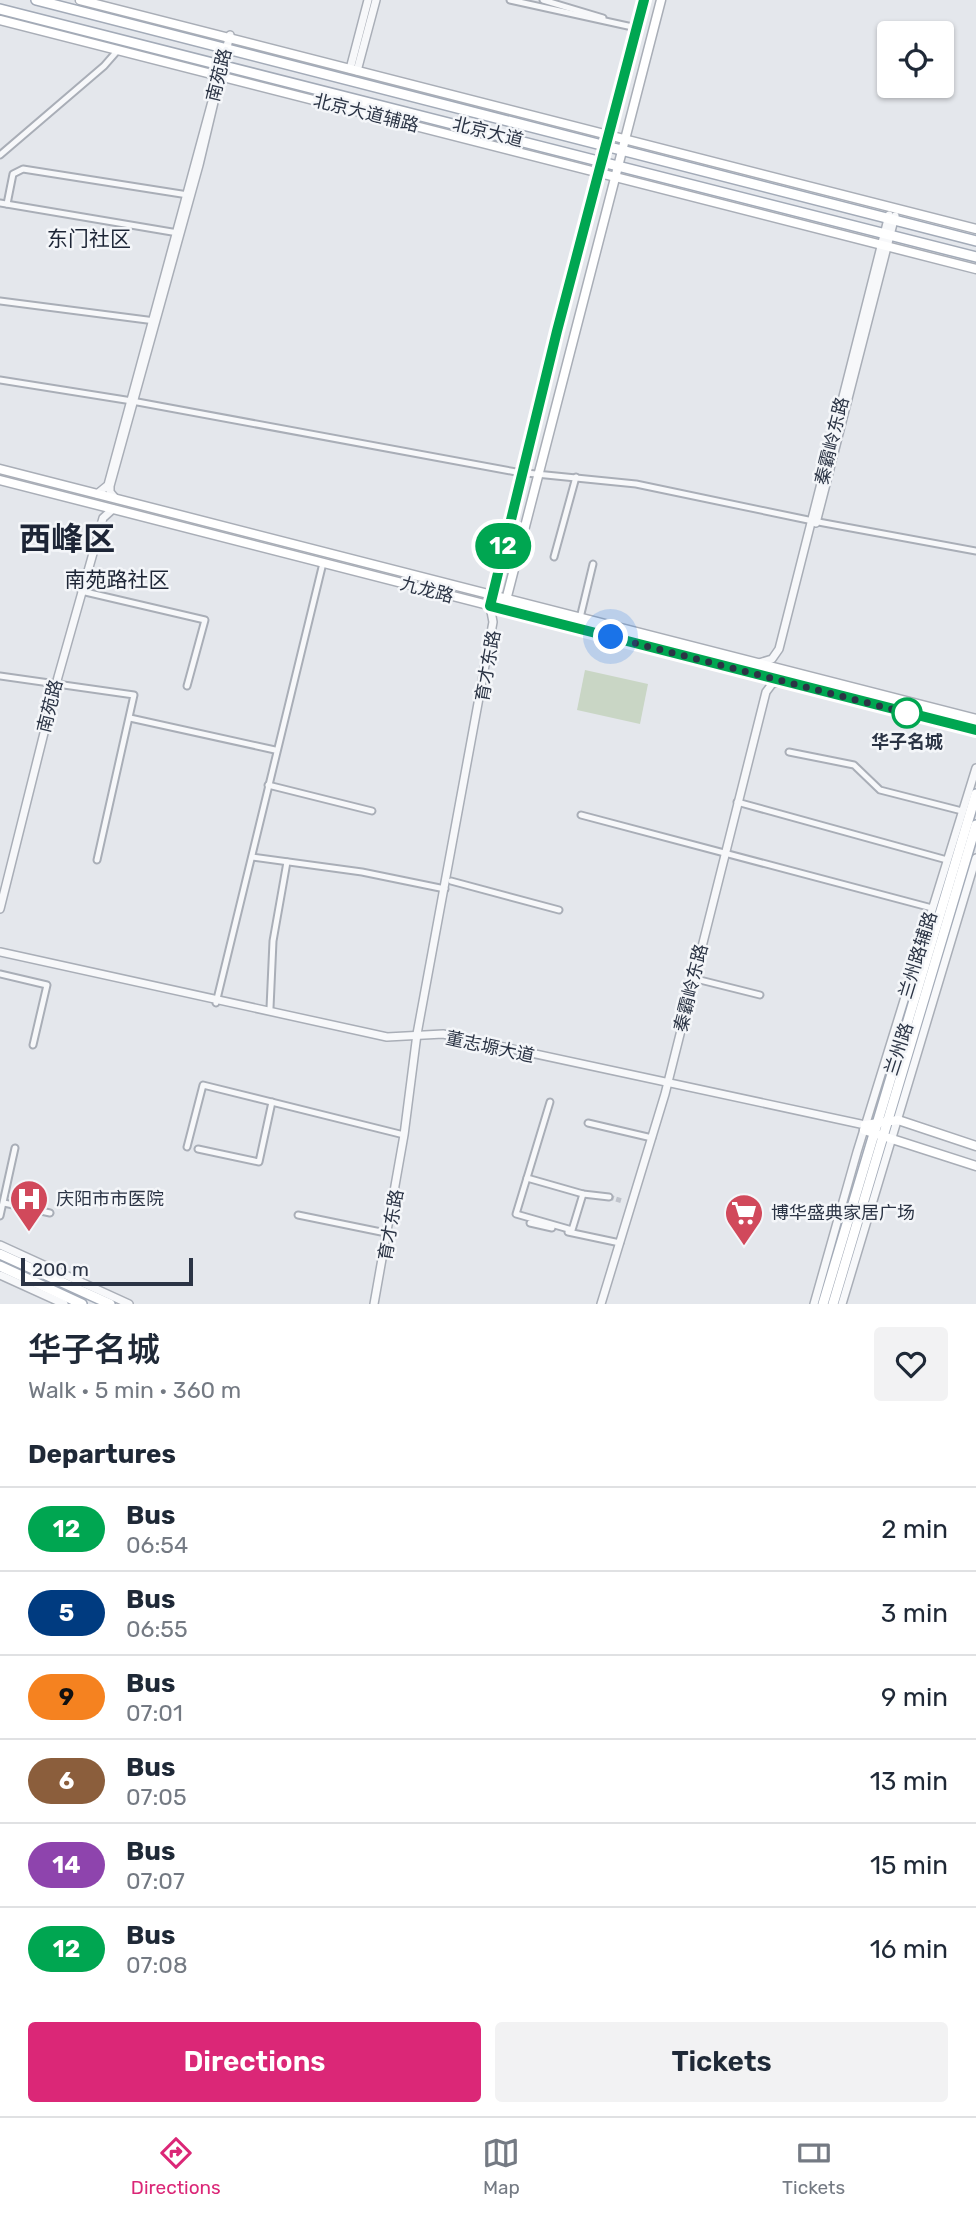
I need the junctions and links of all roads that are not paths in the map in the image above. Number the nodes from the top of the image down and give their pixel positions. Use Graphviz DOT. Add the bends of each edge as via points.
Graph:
graph roads {
  1 [pos="36,0"];
  2 [pos="80,0"];
  3 [pos="368,0"];
  4 [pos="376,0"];
  5 [pos="510,0"];
  6 [pos="543,0"];
  7 [pos="644,0"];
  8 [pos="662,0"];
  9 [pos="0,9"];
  10 [pos="0,20"];
  11 [pos="609,21"];
  12 [pos="637,28"];
  13 [pos="229,38"];
  14 [pos="118,50"];
  15 [pos="226,50"];
  16 [pos="222,64"];
  17 [pos="354,70"];
  18 [pos="219,76"];
  19 [pos="609,135"];
  20 [pos="626,140"];
  21 [pos="606,147"];
  22 [pos="623,151"];
  23 [pos="0,155"];
  24 [pos="601,161"];
  25 [pos="619,166"];
  26 [pos="598,173"];
  27 [pos="616,177"];
  28 [pos="190,195"];
  29 [pos="0,203"];
  30 [pos="7,204"];
  31 [pos="894,208"];
  32 [pos="890,220"];
  33 [pos="976,229"];
  34 [pos="180,233"];
  35 [pos="887,234"];
  36 [pos="976,241"];
  37 [pos="884,246"];
  38 [pos="976,257"];
  39 [pos="976,269"];
  40 [pos="0,301"];
  41 [pos="154,321"];
  42 [pos="0,380"];
  43 [pos="133,401"];
  44 [pos="0,469"];
  45 [pos="523,472"];
  46 [pos="540,473"];
  47 [pos="576,477"];
  48 [pos="0,480"];
  49 [pos="97,494"];
  50 [pos="116,499"];
  51 [pos="94,504"];
  52 [pos="113,509"];
  53 [pos="815,522"];
  54 [pos="976,551"];
  55 [pos="554,557"];
  56 [pos="323,563"];
  57 [pos="593,564"];
  58 [pos="82,591"];
  59 [pos="491,595"];
  60 [pos="507,599"];
  61 [pos="490,606"];
  62 [pos="502,609"];
  63 [pos="580,618"];
  64 [pos="759,663"];
  65 [pos="788,671"];
  66 [pos="755,674"];
  67 [pos="0,676"];
  68 [pos="784,681"];
  69 [pos="54,684"];
  70 [pos="187,686"];
  71 [pos="130,718"];
  72 [pos="976,719"];
  73 [pos="976,730"];
  74 [pos="275,750"];
  75 [pos="789,752"];
  76 [pos="976,768"];
  77 [pos="268,785"];
  78 [pos="976,794"];
  79 [pos="736,802"];
  80 [pos="372,811"];
  81 [pos="962,811"];
  82 [pos="581,815"];
  83 [pos="976,825"];
  84 [pos="724,853"];
  85 [pos="252,857"];
  86 [pos="976,858"];
  87 [pos="97,860"];
  88 [pos="947,860"];
  89 [pos="287,862"];
  90 [pos="451,881"];
  91 [pos="446,890"];
  92 [pos="0,897"];
  93 [pos="932,908"];
  94 [pos="0,909"];
  95 [pos="559,910"];
  96 [pos="0,954"];
  97 [pos="0,974"];
  98 [pos="693,978"];
  99 [pos="760,995"];
  100 [pos="216,1002"];
  101 [pos="270,1008"];
  102 [pos="419,1036"];
  103 [pos="33,1045"];
  104 [pos="667,1084"];
  105 [pos="272,1102"];
  106 [pos="550,1102"];
  107 [pos="891,1120"];
  108 [pos="588,1123"];
  109 [pos="875,1130"];
  110 [pos="404,1135"];
  111 [pos="651,1138"];
  112 [pos="976,1146"];
  113 [pos="187,1147"];
  114 [pos="15,1148"];
  115 [pos="198,1149"];
  116 [pos="976,1166"];
  117 [pos="527,1178"];
  118 [pos="583,1194"];
  119 [pos="609,1197"];
  120 [pos="4,1203"];
  121 [pos="50,1213"];
  122 [pos="298,1215"];
  123 [pos="0,1216"];
  124 [pos="530,1223"];
  125 [pos="386,1233"];
  126 [pos="618,1243"];
  127 [pos="0,1245"];
  128 [pos="0,1254"];
  129 [pos="0,1266"];
  130 [pos="0,1275"];
  131 [pos="64,1304"];
  132 [pos="82,1304"];
  133 [pos="110,1304"];
  134 [pos="129,1304"];
  135 [pos="376,1304"];
  136 [pos="600,1304"];
  137 [pos="814,1304"];
  138 [pos="822,1304"];
  139 [pos="833,1304"];
  140 [pos="842,1304"];
  1 -- 15 [label="main road, 北京大道"];
  2 -- 13 [label="main road"];
  3 -- 17 [label="street"];
  4 -- 17 [label="street"];
  5 -- 11 [label="street"];
  6 -- 11 [label="street"];
  7 -- 12 [label="main road, 育才东路"];
  8 -- 20 [label="main road, 育才东路"];
  9 -- 16 [label="main road, 北京大道"];
  10 -- 14 [label="main road, 北京大道辅路"];
  11 -- 12 [label="street"];
  12 -- 19 [label="main road, 育才东路"];
  13 -- 15 [label="street, 南苑路"];
  13 -- 17 [label="main road"];
  14 -- 18 [label="main road, 北京大道辅路"];
  14 -- 23 [label="street"];
  15 -- 16 [label="street, 南苑路"];
  15 -- 21 [label="main road, 北京大道"];
  16 -- 18 [label="street, 南苑路"];
  16 -- 24 [label="main road, 北京大道"];
  17 -- 19 [label="main road"];
  18 -- 26 [label="main road, 北京大道辅路"];
  18 -- 28 [label="street, 南苑路"];
  19 -- 20 [label="main road"];
  19 -- 21 [label="main road, 育才东路"];
  20 -- 22 [label="main road, 育才东路"];
  20 -- 31 [label="main road"];
  21 -- 22 [label="main road, 北京大道"];
  21 -- 24 [label="main road, 育才东路"];
  22 -- 25 [label="main road, 育才东路"];
  22 -- 32 [label="main road, 北京大道"];
  24 -- 25 [label="main road, 北京大道"];
  24 -- 26 [label="main road, 育才东路"];
  25 -- 27 [label="main road, 育才东路"];
  25 -- 35 [label="main road, 北京大道"];
  26 -- 27 [label="main road, 北京大道辅路"];
  26 -- 45 [label="main road, 育才东路"];
  27 -- 37 [label="main road, 北京大道辅路"];
  27 -- 46 [label="main road, 育才东路"];
  28 -- 30 [label="street" via="23,169 13,174"];
  28 -- 34 [label="street, 南苑路"];
  29 -- 30 [label="street"];
  30 -- 34 [label="street"];
  31 -- 32 [label="street, 秦霸岭东路"];
  31 -- 33 [label="main road"];
  32 -- 35 [label="street, 秦霸岭东路"];
  32 -- 36 [label="main road, 北京大道"];
  34 -- 41 [label="street, 南苑路"];
  35 -- 37 [label="street, 秦霸岭东路"];
  35 -- 38 [label="main road, 北京大道"];
  37 -- 39 [label="main road, 北京大道辅路"];
  37 -- 53 [label="street, 秦霸岭东路"];
  40 -- 41 [label="street"];
  41 -- 43 [label="street, 南苑路"];
  42 -- 43 [label="street"];
  43 -- 45 [label="street"];
  43 -- 49 [label="street, 南苑路" via="108,485"];
  43 -- 50 [label="street, 南苑路" via="110,486"];
  44 -- 49 [label="main road, 九龙路"];
  45 -- 46 [label="street"];
  45 -- 59 [label="main road, 育才东路"];
  46 -- 47 [label="street"];
  46 -- 60 [label="main road, 育才东路"];
  47 -- 53 [label="street" via="636,484"];
  47 -- 55 [label="street"];
  48 -- 51 [label="main road, 九龙路"];
  49 -- 50 [label="main road, 九龙路"];
  50 -- 59 [label="main road, 九龙路"];
  51 -- 52 [label="main road, 九龙路"];
  51 -- 58 [label="street, 南苑路" via="101,518"];
  52 -- 56 [label="main road, 九龙路"];
  52 -- 58 [label="street, 南苑路" via="104,515"];
  53 -- 54 [label="street"];
  53 -- 64 [label="street, 秦霸岭东路" via="779,649 772,659"];
  53 -- 65 [label="street, 秦霸岭东路" via="780,655"];
  56 -- 61 [label="main road, 九龙路"];
  56 -- 74 [label="street"];
  57 -- 63 [label="street"];
  58 -- 69 [label="street, 南苑路"];
  58 -- 70 [label="street" via="205,620"];
  59 -- 60 [label="main road, 九龙路"];
  59 -- 61 [label="main road, 育才东路"];
  60 -- 62 [label="main road, 育才东路"];
  60 -- 63 [label="main road, 九龙路"];
  61 -- 62 [label="main road, 九龙路"];
  61 -- 91 [label="street, 育才东路" via="493,622"];
  62 -- 66 [label="main road, 九龙路"];
  62 -- 90 [label="street, 育才东路" via="496,622"];
  63 -- 64 [label="main road, 九龙路"];
  64 -- 65 [label="main road, 九龙路"];
  65 -- 72 [label="main road, 九龙路"];
  66 -- 68 [label="main road, 九龙路"];
  66 -- 79 [label="street, 秦霸岭东路" via="763,681 764,691"];
  67 -- 69 [label="street"];
  68 -- 73 [label="main road, 九龙路"];
  68 -- 79 [label="street, 秦霸岭东路" via="766,691"];
  69 -- 71 [label="street" via="134,695"];
  69 -- 92 [label="street, 南苑路"];
  69 -- 94 [label="street, 南苑路"];
  71 -- 74 [label="street"];
  71 -- 87 [label="street"];
  74 -- 77 [label="street"];
  75 -- 81 [label="street" via="854,765 880,790"];
  76 -- 81 [label="street, 兰州路辅路"];
  77 -- 80 [label="street"];
  77 -- 85 [label="street"];
  78 -- 109 [label="main road, 兰州路"];
  79 -- 84 [label="street, 秦霸岭东路"];
  79 -- 88 [label="street"];
  81 -- 88 [label="street, 兰州路辅路"];
  82 -- 84 [label="street"];
  83 -- 107 [label="main road, 兰州路"];
  84 -- 93 [label="street"];
  84 -- 98 [label="street, 秦霸岭东路"];
  85 -- 89 [label="street"];
  85 -- 100 [label="street"];
  86 -- 107 [label="street, 兰州路辅路" via="929,1023"];
  88 -- 93 [label="street, 兰州路辅路"];
  89 -- 91 [label="street"];
  89 -- 101 [label="street" via="273,941"];
  90 -- 95 [label="street"];
  90 -- 102 [label="street, 育才东路"];
  91 -- 102 [label="street, 育才东路"];
  93 -- 109 [label="street, 兰州路辅路"];
  96 -- 100 [label="street, 董志塬大道"];
  97 -- 103 [label="street" via="47,985"];
  98 -- 99 [label="street"];
  98 -- 104 [label="street, 秦霸岭东路"];
  100 -- 102 [label="street, 董志塬大道" via="395,1038"];
  102 -- 104 [label="street, 董志塬大道" via="443,1034"];
  102 -- 110 [label="street, 育才东路"];
  102 -- 135 [label="street, 育才东路" via="407,1135"];
  104 -- 109 [label="street, 董志塬大道"];
  104 -- 111 [label="street, 秦霸岭东路"];
  105 -- 110 [label="street"];
  105 -- 113 [label="street" via="203,1085"];
  105 -- 115 [label="street" via="259,1162"];
  106 -- 117 [label="street"];
  107 -- 109 [label="main road, 兰州路"];
  107 -- 112 [label="main road"];
  108 -- 111 [label="street"];
  109 -- 116 [label="main road, 董志塬大道"];
  109 -- 137 [label="street, 兰州路辅路"];
  109 -- 138 [label="main road, 兰州路"];
  109 -- 139 [label="main road, 兰州路"];
  109 -- 140 [label="street, 兰州路辅路"];
  110 -- 125 [label="street, 育才东路"];
  111 -- 126 [label="street, 秦霸岭东路"];
  114 -- 120 [label="street"];
  117 -- 118 [label="street"];
  117 -- 118 [label="street" via="516,1214 572,1230"];
  118 -- 119 [label="street"];
  120 -- 121 [label="street"];
  120 -- 123 [label="street"];
  122 -- 125 [label="street"];
  124 -- 126 [label="street"];
  125 -- 135 [label="street, 育才东路"];
  126 -- 136 [label="street, 秦霸岭东路"];
  127 -- 134 [label="street"];
  128 -- 133 [label="main road"];
  129 -- 132 [label="main road"];
  130 -- 131 [label="street"];
}
